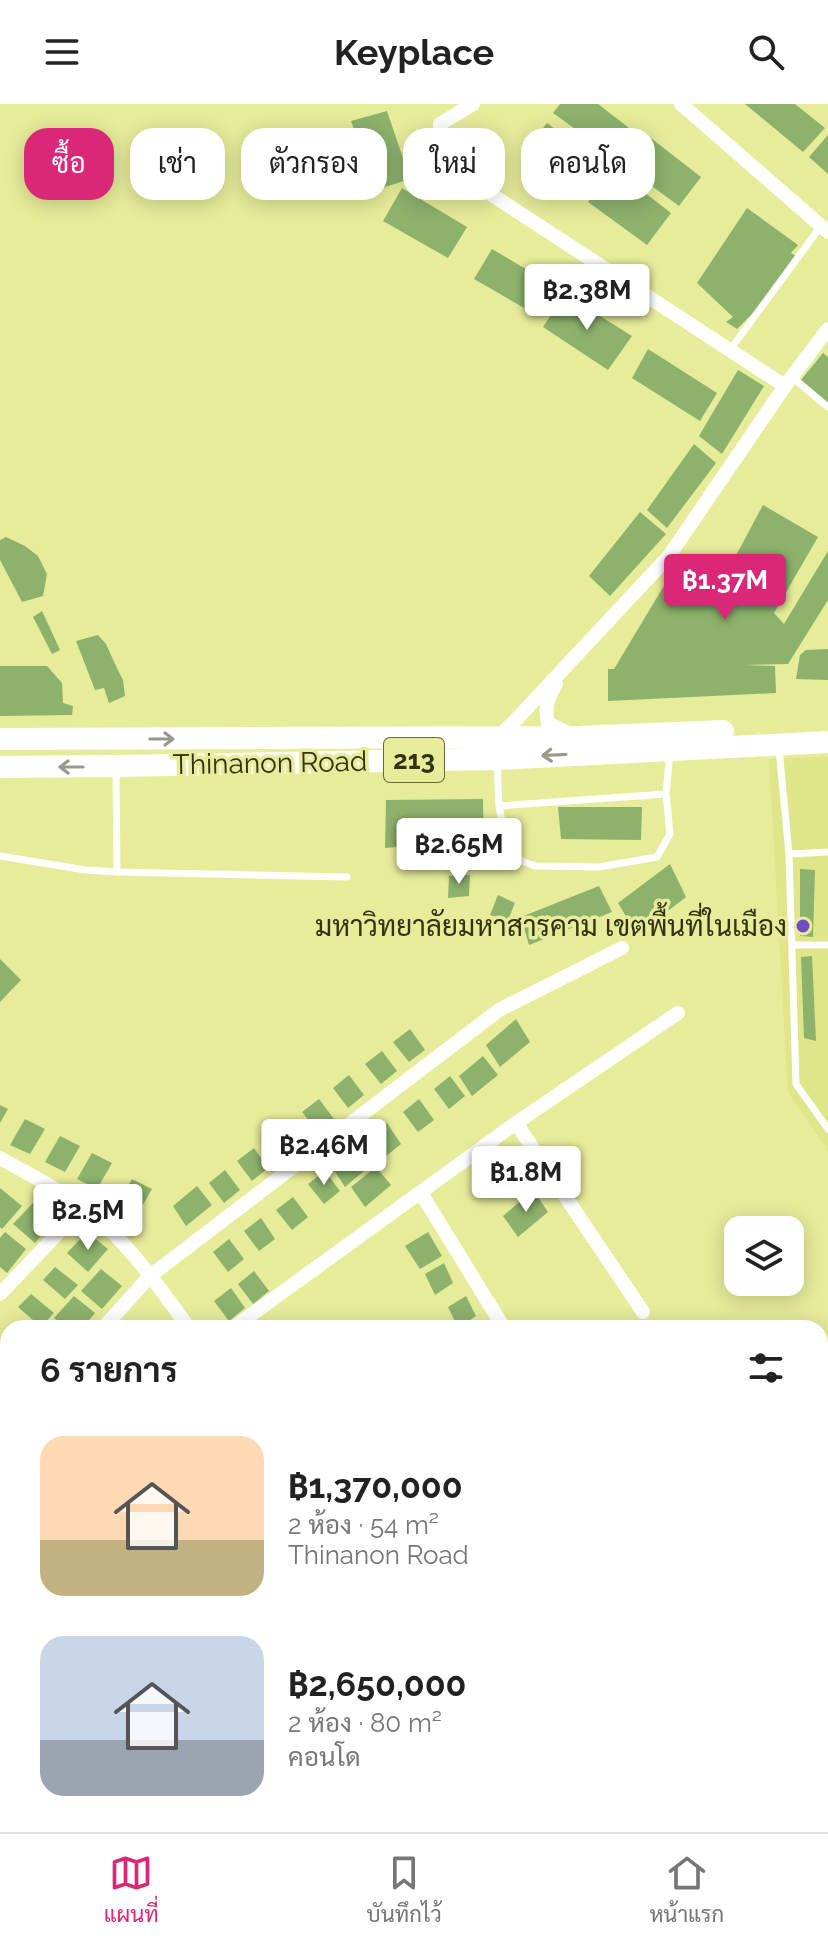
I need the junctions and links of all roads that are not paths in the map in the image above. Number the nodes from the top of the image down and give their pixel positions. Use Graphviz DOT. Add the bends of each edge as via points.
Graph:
graph roads {
  1 [pos="473,104"];
  2 [pos="681,104"];
  3 [pos="825,229"];
  4 [pos="828,329"];
  5 [pos="730,350"];
  6 [pos="789,382"];
  7 [pos="828,407"];
  8 [pos="569,663"];
  9 [pos="828,727"];
  10 [pos="578,737"];
  11 [pos="0,739"];
  12 [pos="828,742"];
  13 [pos="779,743"];
  14 [pos="497,748"];
  15 [pos="670,749"];
  16 [pos="116,766"];
  17 [pos="0,767"];
  18 [pos="666,794"];
  19 [pos="499,806"];
  20 [pos="828,852"];
  21 [pos="789,854"];
  22 [pos="0,856"];
  23 [pos="117,872"];
  24 [pos="347,877"];
  25 [pos="792,945"];
  26 [pos="828,945"];
  27 [pos="622,948"];
  28 [pos="678,1013"];
  29 [pos="516,1123"];
  30 [pos="828,1129"];
  31 [pos="0,1158"];
  32 [pos="421,1193"];
  33 [pos="83,1207"];
  34 [pos="150,1276"];
  35 [pos="0,1294"];
  36 [pos="643,1312"];
  37 [pos="110,1320"];
  38 [pos="183,1320"];
  39 [pos="244,1320"];
  40 [pos="499,1320"];
  1 -- 5 [label="street" via="440,124 440,161"];
  2 -- 3 [label="street"];
  3 -- 5 [label="lane"];
  4 -- 6 [label="street"];
  5 -- 6 [label="street"];
  6 -- 7 [label="lane"];
  6 -- 8 [label="street" via="669,556"];
  8 -- 10 [label="street" via="545,710 548,723"];
  8 -- 14 [label="street"];
  9 -- 10 [label="main road, Thinanon Road / 213"];
  10 -- 14 [label="main road, Thinanon Road / 213"];
  11 -- 14 [label="main road, Thinanon Road / 213, one-way"];
  12 -- 13 [label="main road, Thinanon Road / 213"];
  13 -- 15 [label="main road, Thinanon Road / 213"];
  13 -- 21 [label="lane"];
  15 -- 14 [label="main road, Thinanon Road / 213, one-way"];
  14 -- 16 [label="main road, Thinanon Road / 213"];
  14 -- 19 [label="lane"];
  15 -- 18 [label="lane"];
  16 -- 17 [label="main road, Thinanon Road / 213, one-way"];
  16 -- 23 [label="lane"];
  18 -- 19 [label="lane"];
  18 -- 19 [label="lane" via="670,834 657,857 599,867 535,866 509,856"];
  20 -- 21 [label="lane"];
  21 -- 25 [label="lane"];
  22 -- 23 [label="lane"];
  23 -- 24 [label="lane"];
  25 -- 26 [label="lane"];
  25 -- 30 [label="lane" via="796,1084"];
  27 -- 34 [label="street" via="499,1010"];
  28 -- 29 [label="street"];
  29 -- 32 [label="street"];
  29 -- 36 [label="street"];
  31 -- 33 [label="street"];
  32 -- 39 [label="street"];
  32 -- 40 [label="street"];
  33 -- 34 [label="street"];
  33 -- 35 [label="street"];
  34 -- 37 [label="street"];
  34 -- 38 [label="street"];
}
